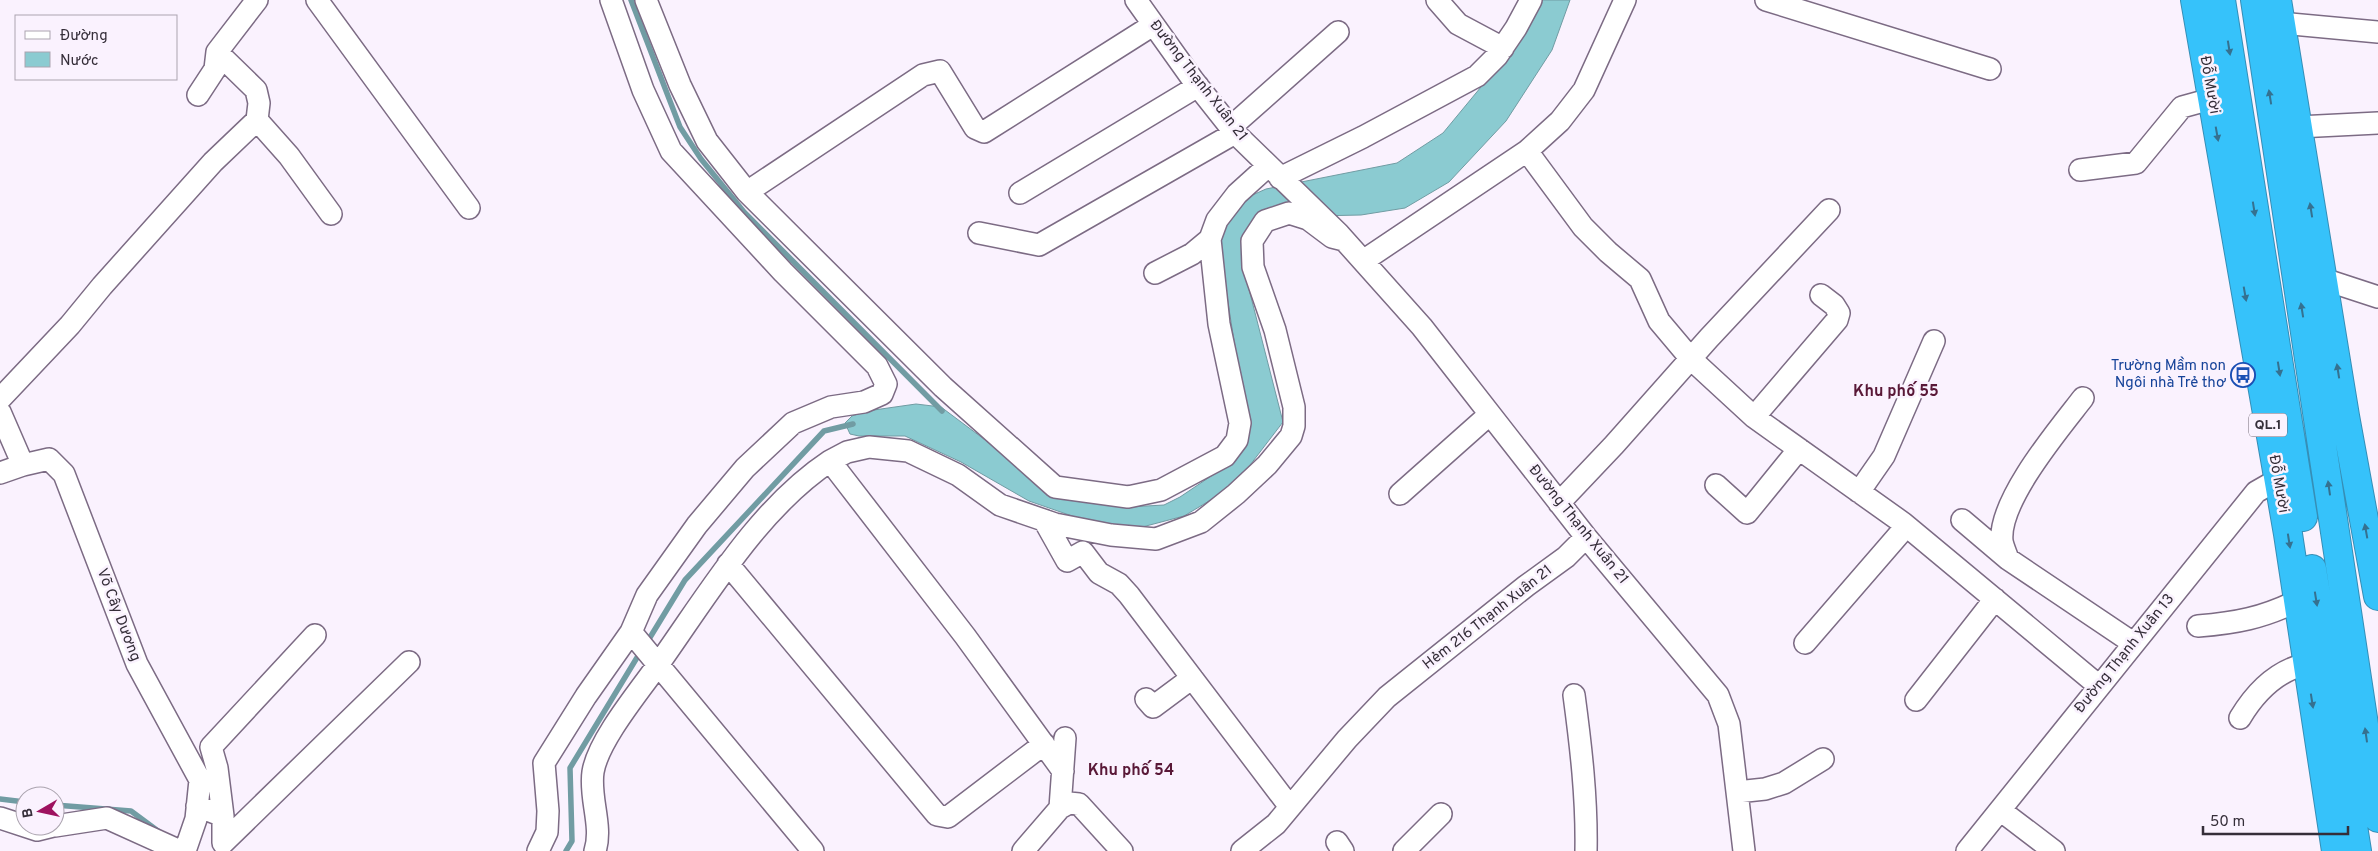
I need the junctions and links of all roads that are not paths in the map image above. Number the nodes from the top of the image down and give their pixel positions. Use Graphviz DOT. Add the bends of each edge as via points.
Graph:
graph roads {
  1 [pos="257,0"];
  2 [pos="317,0"];
  3 [pos="611,0"];
  4 [pos="646,0"];
  5 [pos="1136,0"];
  6 [pos="1437,0"];
  7 [pos="1531,0"];
  8 [pos="1625,0"];
  9 [pos="1766,0"];
  10 [pos="2195,0"];
  11 [pos="2221,0"];
  12 [pos="2255,0"];
  13 [pos="2279,12"];
  14 [pos="1153,25"];
  15 [pos="1338,32"];
  16 [pos="2378,32"];
  17 [pos="1503,48"];
  18 [pos="217,52"];
  19 [pos="1990,69"];
  20 [pos="1198,86"];
  21 [pos="198,95"];
  22 [pos="2211,99"];
  23 [pos="257,120"];
  24 [pos="2378,123"];
  25 [pos="2286,128"];
  26 [pos="1233,130"];
  27 [pos="1527,151"];
  28 [pos="2080,170"];
  29 [pos="1277,175"];
  30 [pos="747,192"];
  31 [pos="1020,193"];
  32 [pos="469,208"];
  33 [pos="1829,210"];
  34 [pos="331,214"];
  35 [pos="979,234"];
  36 [pos="1341,237"];
  37 [pos="1210,239"];
  38 [pos="1362,261"];
  39 [pos="1154,273"];
  40 [pos="2310,281"];
  41 [pos="1820,295"];
  42 [pos="2378,297"];
  43 [pos="1934,341"];
  44 [pos="1691,359"];
  45 [pos="2083,398"];
  46 [pos="0,399"];
  47 [pos="0,412"];
  48 [pos="1490,414"];
  49 [pos="1754,418"];
  50 [pos="1799,449"];
  51 [pos="830,461"];
  52 [pos="23,465"];
  53 [pos="0,473"];
  54 [pos="2287,477"];
  55 [pos="1716,485"];
  56 [pos="1859,492"];
  57 [pos="1400,494"];
  58 [pos="1559,502"];
  59 [pos="1044,520"];
  60 [pos="1962,520"];
  61 [pos="1903,523"];
  62 [pos="1586,538"];
  63 [pos="2008,559"];
  64 [pos="728,564"];
  65 [pos="2378,596"];
  66 [pos="1995,600"];
  67 [pos="2297,600"];
  68 [pos="2198,626"];
  69 [pos="631,632"];
  70 [pos="315,635"];
  71 [pos="1805,643"];
  72 [pos="2133,643"];
  73 [pos="409,662"];
  74 [pos="659,663"];
  75 [pos="2306,664"];
  76 [pos="1192,678"];
  77 [pos="2099,686"];
  78 [pos="1574,695"];
  79 [pos="1146,699"];
  80 [pos="1916,700"];
  81 [pos="2240,718"];
  82 [pos="1065,738"];
  83 [pos="1044,744"];
  84 [pos="1823,759"];
  85 [pos="1063,771"];
  86 [pos="1737,792"];
  87 [pos="2328,802"];
  88 [pos="1290,807"];
  89 [pos="1060,808"];
  90 [pos="2000,810"];
  91 [pos="197,813"];
  92 [pos="1441,814"];
  93 [pos="222,816"];
  94 [pos="0,818"];
  95 [pos="2378,818"];
  96 [pos="15,823"];
  97 [pos="65,824"];
  98 [pos="226,847"];
  99 [pos="180,851"];
  100 [pos="185,851"];
  101 [pos="538,851"];
  102 [pos="595,851"];
  103 [pos="813,851"];
  104 [pos="1024,851"];
  105 [pos="1122,851"];
  106 [pos="1242,851"];
  107 [pos="1404,851"];
  108 [pos="1586,851"];
  109 [pos="1744,851"];
  110 [pos="1967,851"];
  111 [pos="2054,851"];
  112 [pos="2318,851"];
  113 [pos="2336,851"];
  114 [pos="2357,851"];
  1 -- 18 [label="street"];
  2 -- 32 [label="street"];
  3 -- 69 [label="street" via="643,90 671,151 783,272 877,366 886,384 882,394 876,397 831,407 793,423 764,448 692,533 647,595"];
  4 -- 30 [label="street" via="707,140"];
  5 -- 14 [label="street, Đường Thạnh Xuân 21"];
  6 -- 17 [label="street" via="1458,24"];
  7 -- 17 [label="street"];
  8 -- 27 [label="street" via="1584,90 1560,121"];
  9 -- 19 [label="street"];
  10 -- 22 [label="highway, Đỗ Mười / QL.1"];
  11 -- 54 [label="highway, Đỗ Mười / QL.1, one-way"];
  25 -- 12 [label="highway, one-way"];
  13 -- 16 [label="street"];
  13 -- 25 [label="highway"];
  14 -- 20 [label="street, Đường Thạnh Xuân 21"];
  14 -- 30 [label="street" via="984,132 975,128 940,71 923,75"];
  15 -- 26 [label="street"];
  17 -- 29 [label="street" via="1477,76 1363,137"];
  18 -- 21 [label="street" via="215,69"];
  18 -- 23 [label="street" via="256,90 259,103"];
  20 -- 26 [label="street, Đường Thạnh Xuân 21"];
  20 -- 31 [label="street"];
  22 -- 28 [label="street" via="2182,107 2136,163"];
  22 -- 54 [label="highway, Đỗ Mười / QL.1, one-way"];
  23 -- 34 [label="street" via="289,156"];
  23 -- 46 [label="street" via="213,162 70,326"];
  24 -- 25 [label="street"];
  40 -- 25 [label="highway, one-way"];
  26 -- 29 [label="street, Đường Thạnh Xuân 21"];
  26 -- 35 [label="street" via="1039,245"];
  27 -- 38 [label="street"];
  27 -- 44 [label="street" via="1583,227 1640,279 1659,321"];
  29 -- 36 [label="street, Đường Thạnh Xuân 21"];
  29 -- 37 [label="street" via="1237,194 1217,220"];
  30 -- 37 [label="street" via="943,387 1023,460 1055,487 1088,493 1128,497 1161,490 1225,456 1237,440 1240,422 1219,324"];
  33 -- 44 [label="street"];
  36 -- 38 [label="street, Đường Thạnh Xuân 21"];
  36 -- 59 [label="street" via="1332,237 1308,219 1289,213 1265,221 1252,241 1253,267 1275,330 1295,417 1291,436 1267,465 1201,522 1156,539 1111,536"];
  37 -- 39 [label="street" via="1192,254"];
  38 -- 48 [label="street, Đường Thạnh Xuân 21" via="1422,327"];
  40 -- 42 [label="street"];
  65 -- 40 [label="highway, one-way"];
  95 -- 40 [label="highway, one-way"];
  41 -- 49 [label="street" via="1834,305 1839,314 1838,320"];
  43 -- 56 [label="street" via="1884,456"];
  44 -- 49 [label="street"];
  44 -- 58 [label="street"];
  45 -- 63 [label="street" via="2020,483 2006,518 2002,540"];
  47 -- 52 [label="street"];
  48 -- 57 [label="street"];
  48 -- 58 [label="street, Đường Thạnh Xuân 21"];
  49 -- 50 [label="street"];
  50 -- 55 [label="street" via="1747,513"];
  50 -- 56 [label="street"];
  51 -- 59 [label="street" via="847,452 869,447 908,451 958,475 1000,505"];
  51 -- 64 [label="street" via="805,477"];
  51 -- 83 [label="street"];
  52 -- 53 [label="street, Võ Cây Dương"];
  52 -- 91 [label="street, Võ Cây Dương" via="49,459 64,474 137,664 200,780"];
  54 -- 67 [label="highway, Đỗ Mười / QL.1, one-way"];
  54 -- 72 [label="street, Đường Thạnh Xuân 13" via="2256,492"];
  54 -- 114 [label="highway, Đỗ Mười / QL.1, one-way"];
  56 -- 61 [label="street"];
  58 -- 62 [label="street, Đường Thạnh Xuân 21"];
  59 -- 76 [label="street" via="1067,561 1083,552 1099,573 1119,584"];
  60 -- 63 [label="street"];
  61 -- 66 [label="street"];
  61 -- 71 [label="street" via="1902,531"];
  62 -- 86 [label="street, Đường Thạnh Xuân 21" via="1718,694 1729,724"];
  62 -- 88 [label="street, Hẻm 216 Thạnh Xuân 21" via="1387,697"];
  63 -- 72 [label="street"];
  64 -- 74 [label="street"];
  64 -- 83 [label="street" via="937,815 948,817"];
  66 -- 77 [label="street"];
  66 -- 80 [label="street"];
  67 -- 68 [label="street" via="2270,614 2235,623"];
  67 -- 75 [label="highway, Đỗ Mười / QL.1"];
  69 -- 74 [label="street"];
  69 -- 101 [label="street" via="544,763 547,832"];
  70 -- 93 [label="street" via="211,747 217,768"];
  72 -- 77 [label="street, Đường Thạnh Xuân 13"];
  73 -- 98 [label="street"];
  74 -- 102 [label="street" via="625,710 593,771"];
  74 -- 103 [label="street"];
  75 -- 81 [label="street" via="2284,672 2254,695"];
  75 -- 87 [label="highway, Đỗ Mười / QL.1, one-way"];
  76 -- 79 [label="street" via="1153,707"];
  76 -- 88 [label="street"];
  77 -- 90 [label="street, Đường Thạnh Xuân 13"];
  78 -- 108 [label="street" via="1581,750"];
  82 -- 85 [label="street"];
  83 -- 85 [label="street"];
  84 -- 86 [label="street" via="1784,783"];
  85 -- 89 [label="street"];
  86 -- 109 [label="street, Đường Thạnh Xuân 21"];
  87 -- 112 [label="highway"];
  87 -- 113 [label="highway, Đỗ Mười / QL.1"];
  88 -- 106 [label="street, Hẻm 216 Thạnh Xuân 21" via="1276,824"];
  89 -- 104 [label="street"];
  89 -- 105 [label="street" via="1070,803 1080,804"];
  90 -- 110 [label="street, Đường Thạnh Xuân 13"];
  90 -- 111 [label="street"];
  91 -- 93 [label="street"];
  91 -- 100 [label="street"];
  92 -- 107 [label="street"];
  93 -- 98 [label="street"];
  94 -- 96 [label="street"];
  97 -- 99 [label="street" via="107,818"];
}
